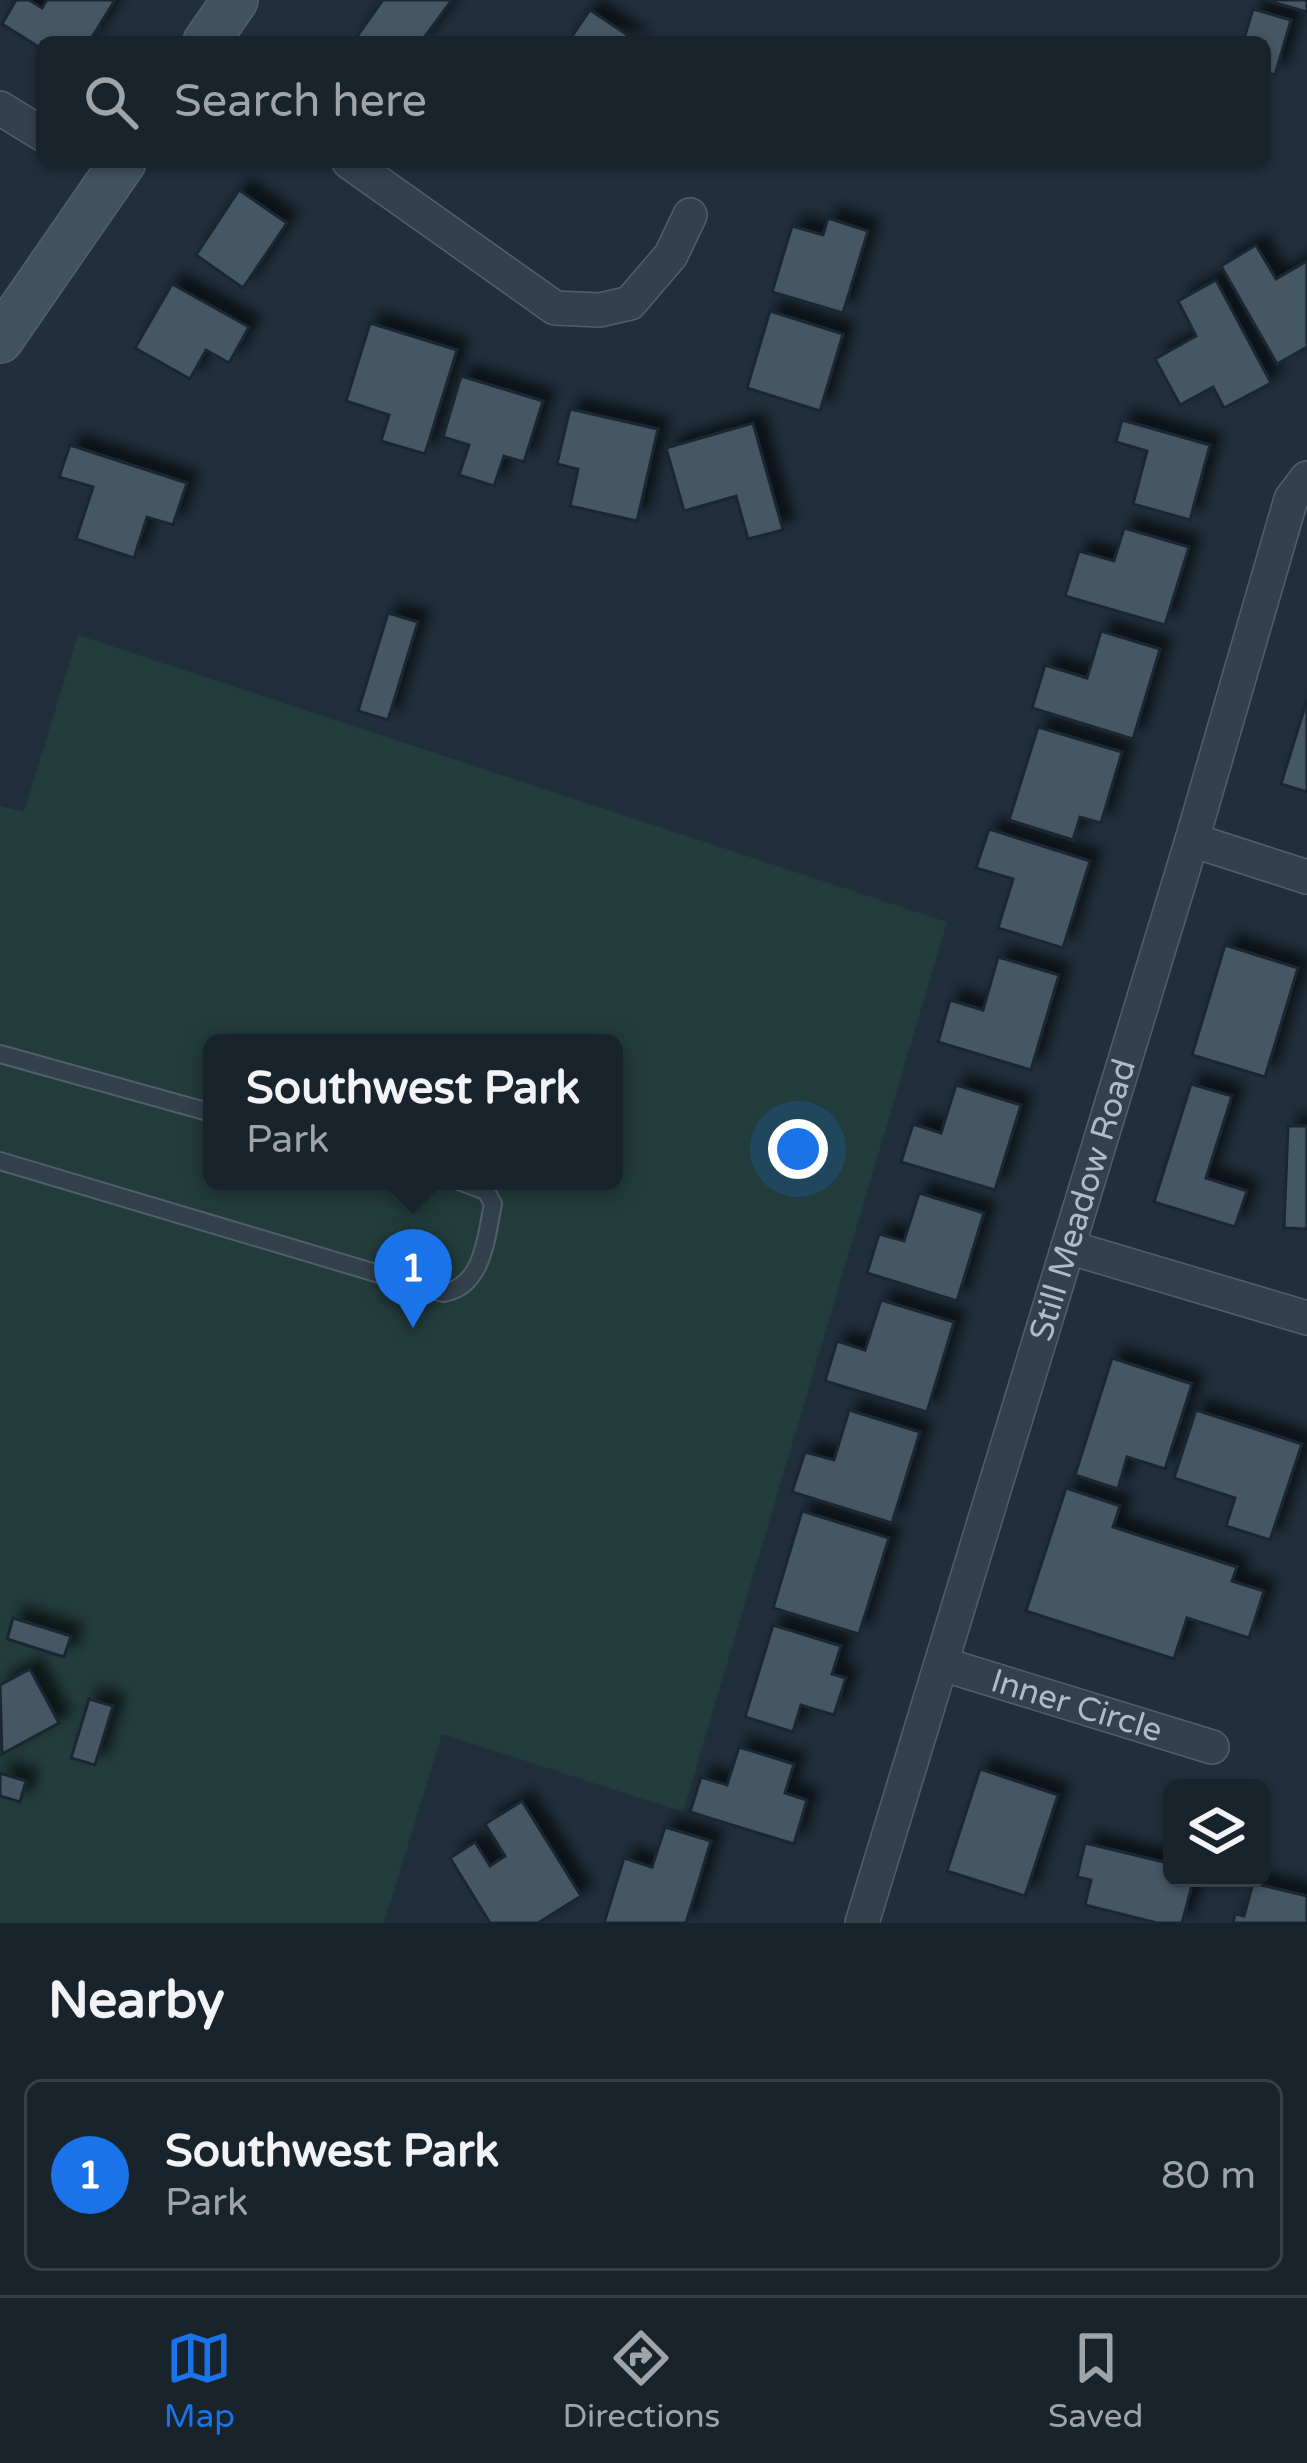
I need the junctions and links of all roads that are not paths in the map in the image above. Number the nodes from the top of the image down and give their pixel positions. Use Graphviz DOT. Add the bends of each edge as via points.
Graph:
graph roads {
  1 [pos="235,0"];
  2 [pos="210,36"];
  3 [pos="0,108"];
  4 [pos="36,130"];
  5 [pos="107,168"];
  6 [pos="357,168"];
  7 [pos="690,215"];
  8 [pos="0,340"];
  9 [pos="1307,478"];
  10 [pos="1192,840"];
  11 [pos="1307,877"];
  12 [pos="0,1054"];
  13 [pos="203,1110"];
  14 [pos="0,1161"];
  15 [pos="483,1190"];
  16 [pos="1068,1247"];
  17 [pos="1307,1318"];
  18 [pos="941,1664"];
  19 [pos="1212,1747"];
  20 [pos="862,1923"];
  1 -- 2 [label="main road"];
  3 -- 4 [label="street"];
  5 -- 8 [label="main road"];
  6 -- 7 [label="street" via="555,308 630,303 671,255"];
  9 -- 10 [label="street, Still Meadow Road" via="1291,500"];
  10 -- 11 [label="street"];
  10 -- 16 [label="street, Still Meadow Road"];
  12 -- 13 [label="lane"];
  14 -- 15 [label="lane" via="443,1293 465,1286 476,1271 493,1204"];
  16 -- 17 [label="street"];
  16 -- 18 [label="street, Still Meadow Road"];
  18 -- 19 [label="street, Inner Circle"];
  18 -- 20 [label="street, Still Meadow Road"];
}
